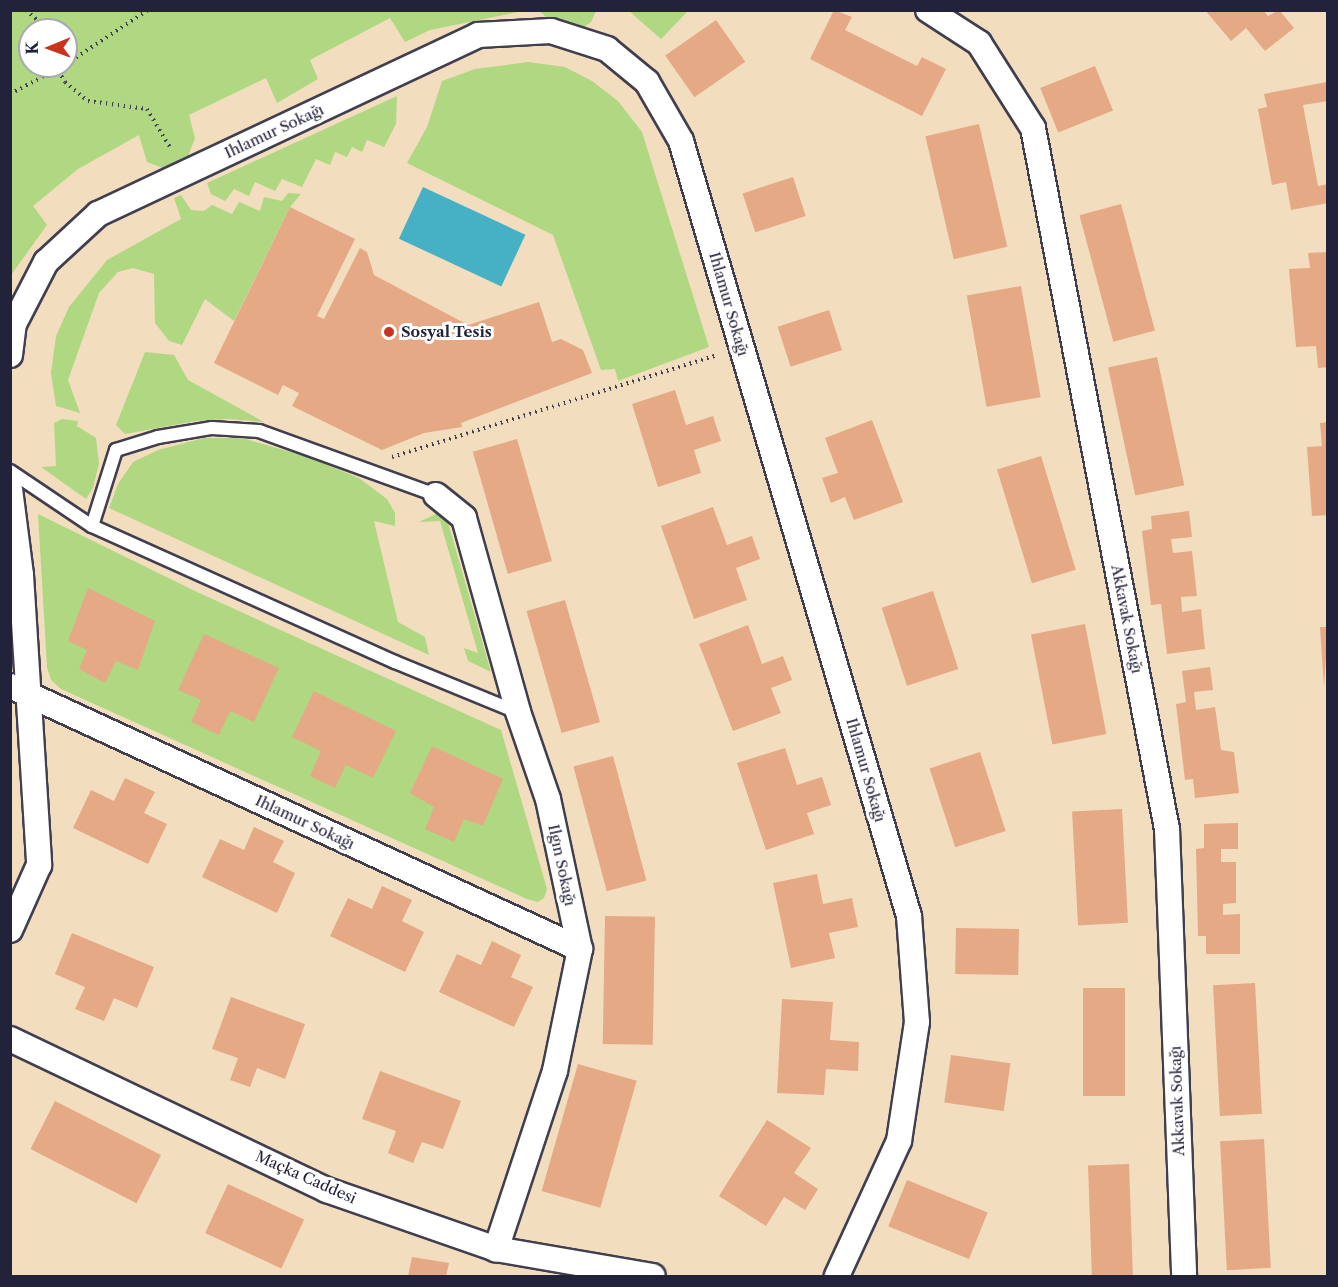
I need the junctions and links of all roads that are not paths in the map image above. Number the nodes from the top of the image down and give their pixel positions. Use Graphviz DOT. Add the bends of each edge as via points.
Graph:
graph roads {
  1 [pos="928,10"];
  2 [pos="10,355"];
  3 [pos="10,471"];
  4 [pos="10,489"];
  5 [pos="436,495"];
  6 [pos="92,526"];
  7 [pos="20,690"];
  8 [pos="518,712"];
  9 [pos="10,930"];
  10 [pos="580,949"];
  11 [pos="10,1039"];
  12 [pos="496,1249"];
  13 [pos="614,1274"];
  14 [pos="653,1276"];
  15 [pos="837,1276"];
  16 [pos="1184,1276"];
  1 -- 16 [label="street, Akkavak Sokağı" via="979,43 1033,128 1167,830"];
  2 -- 15 [label="street, Ihlamur Sokağı" via="14,324 46,262 98,214 478,35 550,31 607,49 647,82 681,141 909,916 917,1022 899,1141"];
  3 -- 6 [label="lane"];
  4 -- 7 [label="street"];
  5 -- 6 [label="lane" via="259,431 212,428 158,437 116,450"];
  5 -- 8 [label="street, Ilgın Sokağı" via="464,518"];
  6 -- 8 [label="lane" via="395,662"];
  7 -- 9 [label="street" via="39,865"];
  7 -- 10 [label="street, Ihlamur Sokağı"];
  8 -- 10 [label="street, Ilgın Sokağı" via="548,799"];
  10 -- 12 [label="street, Ilgın Sokağı" via="555,1071"];
  11 -- 12 [label="street, Maçka Caddesi" via="327,1190"];
  12 -- 13 [label="street, Maçka Caddesi"];
  13 -- 14 [label="street, Maçka Caddesi"];
}
